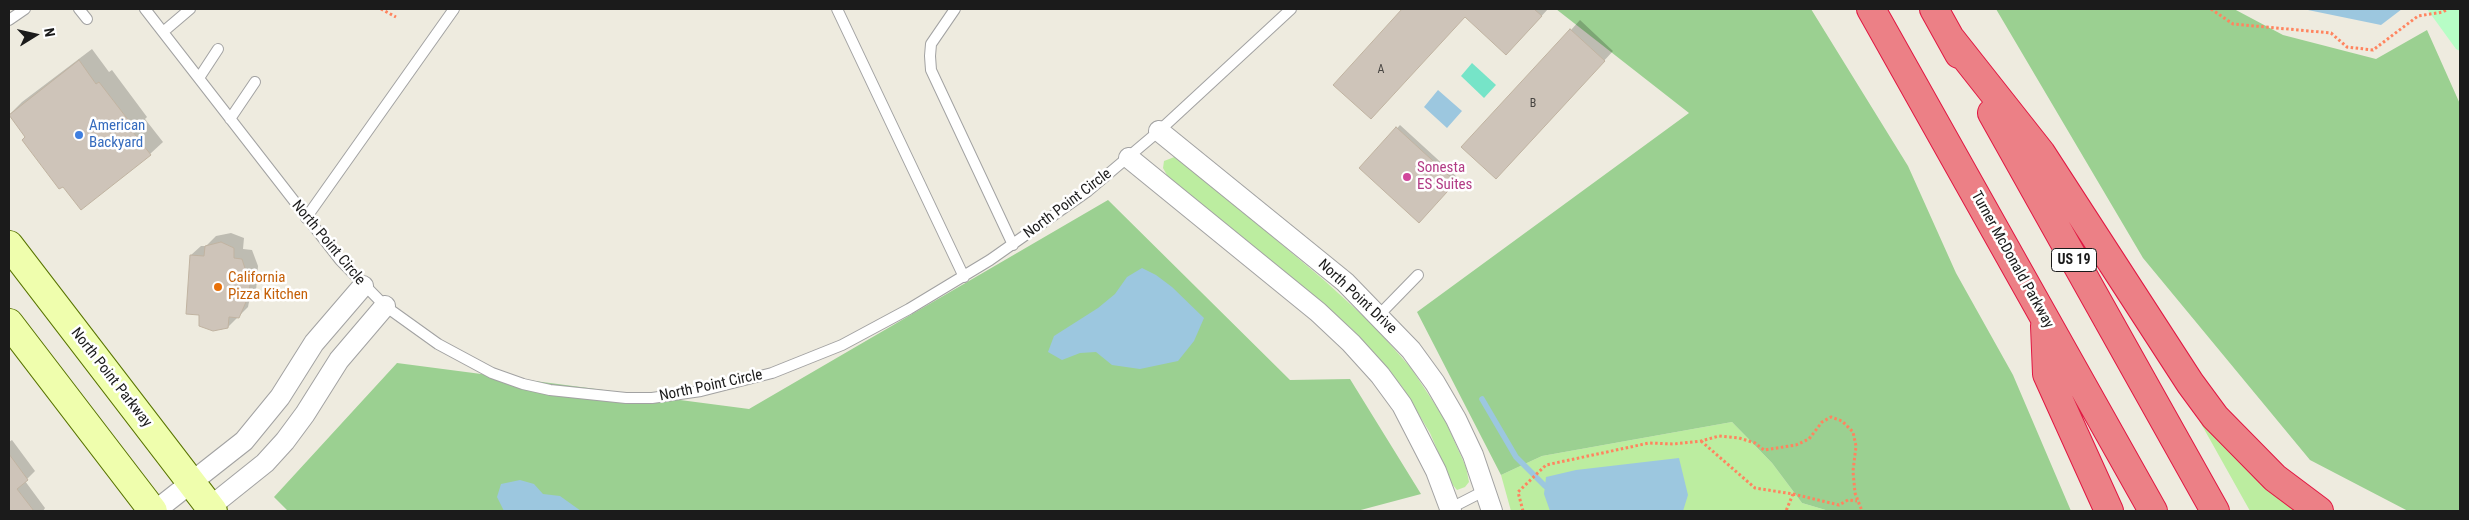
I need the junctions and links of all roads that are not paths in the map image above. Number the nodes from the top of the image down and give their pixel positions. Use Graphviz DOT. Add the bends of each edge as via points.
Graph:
graph roads {
  1 [pos="25,9"];
  2 [pos="79,9"];
  3 [pos="145,9"];
  4 [pos="190,9"];
  5 [pos="454,9"];
  6 [pos="837,9"];
  7 [pos="954,9"];
  8 [pos="1292,9"];
  9 [pos="1871,9"];
  10 [pos="1934,9"];
  11 [pos="87,19"];
  12 [pos="9,20"];
  13 [pos="163,32"];
  14 [pos="1951,39"];
  15 [pos="218,49"];
  16 [pos="199,78"];
  17 [pos="255,82"];
  18 [pos="230,119"];
  19 [pos="1159,131"];
  20 [pos="1129,158"];
  21 [pos="306,218"];
  22 [pos="9,245"];
  23 [pos="1013,245"];
  24 [pos="1418,275"];
  25 [pos="964,277"];
  26 [pos="363,286"];
  27 [pos="385,306"];
  28 [pos="1379,315"];
  29 [pos="2045,319"];
  30 [pos="9,323"];
  31 [pos="192,483"];
  32 [pos="1486,490"];
  33 [pos="209,510"];
  34 [pos="154,511"];
  35 [pos="1448,511"];
  36 [pos="1492,511"];
  37 [pos="2109,511"];
  38 [pos="2153,511"];
  39 [pos="2215,511"];
  40 [pos="2319,511"];
  1 -- 12 [label="lane"];
  2 -- 11 [label="lane"];
  3 -- 13 [label="lane, North Point Circle"];
  4 -- 13 [label="lane"];
  5 -- 21 [label="lane"];
  6 -- 25 [label="lane"];
  7 -- 23 [label="lane" via="931,44 931,70"];
  8 -- 19 [label="lane, North Point Circle"];
  9 -- 29 [label="highway, Turner McDonald Parkway"];
  10 -- 14 [label="highway, US 19"];
  13 -- 16 [label="lane, North Point Circle"];
  14 -- 39 [label="highway, US 19"];
  14 -- 40 [label="highway" via="2040,153 2190,383 2216,417 2276,478"];
  15 -- 16 [label="lane"];
  16 -- 18 [label="lane, North Point Circle"];
  17 -- 18 [label="lane"];
  18 -- 21 [label="lane, North Point Circle"];
  19 -- 20 [label="lane, North Point Circle"];
  19 -- 28 [label="street, North Point Drive" via="1345,282"];
  20 -- 23 [label="lane, North Point Circle"];
  20 -- 35 [label="street" via="1318,312 1380,375 1402,405 1425,446"];
  21 -- 26 [label="lane, North Point Circle"];
  22 -- 31 [label="street, North Point Parkway"];
  23 -- 25 [label="lane, North Point Circle"];
  24 -- 28 [label="lane"];
  25 -- 27 [label="lane, North Point Circle" via="842,346 796,365 725,386 652,398 602,398 523,384 465,360"];
  26 -- 27 [label="lane, North Point Circle"];
  26 -- 31 [label="street" via="314,342 262,422"];
  27 -- 33 [label="street" via="339,360 285,441 265,463"];
  28 -- 32 [label="street, North Point Drive" via="1436,383 1461,428"];
  29 -- 37 [label="highway" via="2048,374"];
  29 -- 38 [label="highway, Turner McDonald Parkway"];
  30 -- 34 [label="street"];
  31 -- 33 [label="street, North Point Parkway"];
  31 -- 34 [label="street"];
  32 -- 35 [label="lane"];
  32 -- 36 [label="street, North Point Drive"];
}
